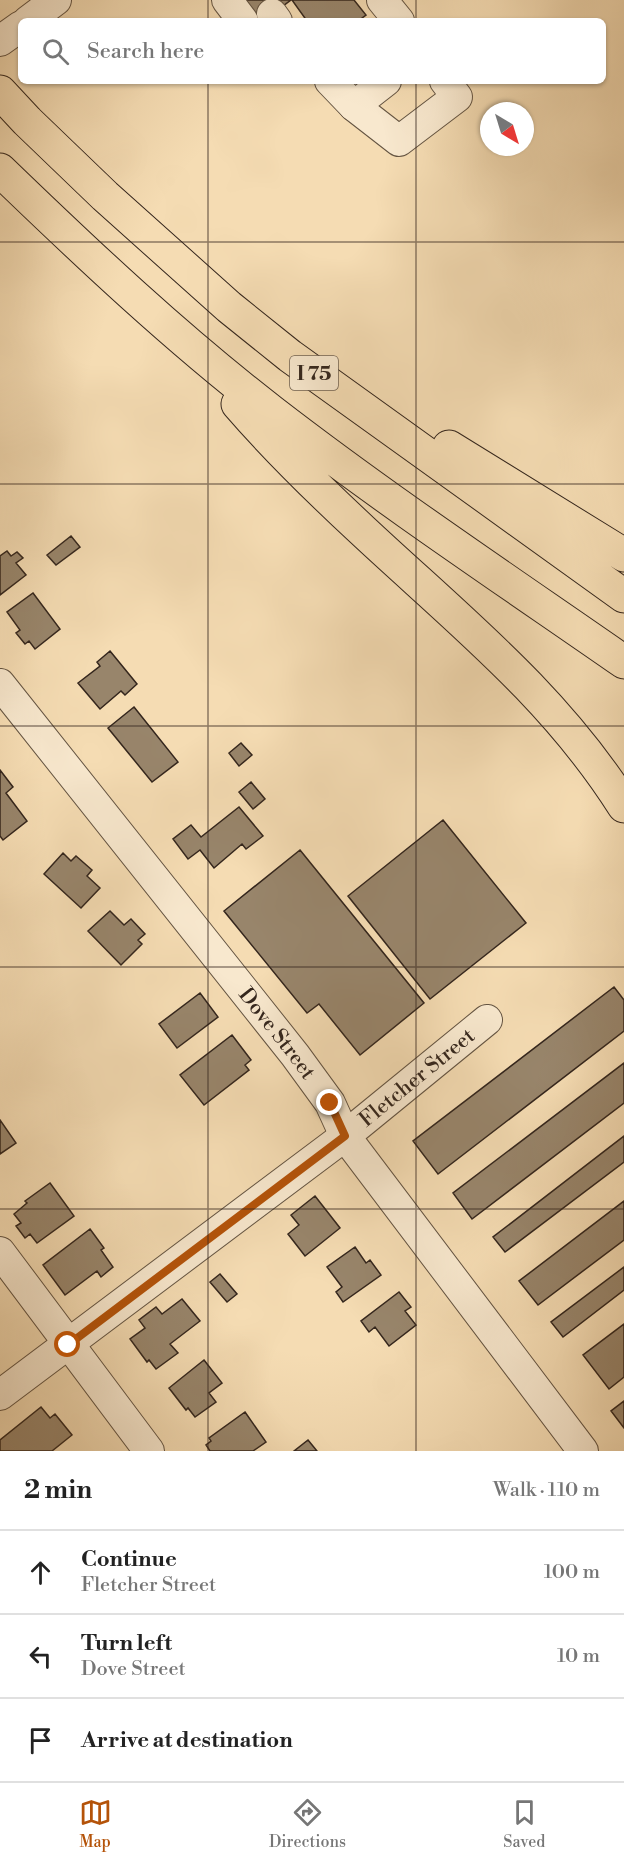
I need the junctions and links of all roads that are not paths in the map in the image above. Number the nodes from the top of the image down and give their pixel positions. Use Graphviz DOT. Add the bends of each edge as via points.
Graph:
graph roads {
  1 [pos="56,0"];
  2 [pos="226,0"];
  3 [pos="382,0"];
  4 [pos="31,18"];
  5 [pos="241,18"];
  6 [pos="397,18"];
  7 [pos="18,28"];
  8 [pos="0,41"];
  9 [pos="333,84"];
  10 [pos="382,84"];
  11 [pos="447,84"];
  12 [pos="0,93"];
  13 [pos="354,106"];
  14 [pos="0,170"];
  15 [pos="171,328"];
  16 [pos="290,356"];
  17 [pos="624,555"];
  18 [pos="624,596"];
  19 [pos="624,662"];
  20 [pos="0,684"];
  21 [pos="624,806"];
  22 [pos="487,1020"];
  23 [pos="345,1136"];
  24 [pos="0,1252"];
  25 [pos="68,1345"];
  26 [pos="0,1395"];
  27 [pos="149,1451"];
  28 [pos="583,1451"];
  1 -- 4 [label="street"];
  2 -- 5 [label="street"];
  3 -- 6 [label="street"];
  7 -- 8 [label="street"];
  9 -- 13 [label="street"];
  10 -- 13 [label="street"];
  11 -- 13 [label="street" via="457,97 399,141"];
  12 -- 16 [label="highway, I 75" via="182,266"];
  14 -- 15 [label="highway, I 75"];
  15 -- 19 [label="highway, I 75" via="271,411 376,489"];
  15 -- 21 [label="highway" via="263,433 541,697"];
  16 -- 17 [label="highway" via="475,462"];
  16 -- 18 [label="highway, I 75"];
  20 -- 23 [label="street, Dove Street" via="295,1055 330,1103"];
  22 -- 23 [label="street, Fletcher Street"];
  23 -- 25 [label="street, Fletcher Street"];
  23 -- 28 [label="street, Dove Street"];
  24 -- 25 [label="street"];
  25 -- 26 [label="street, Fletcher Street"];
  25 -- 27 [label="street"];
}
